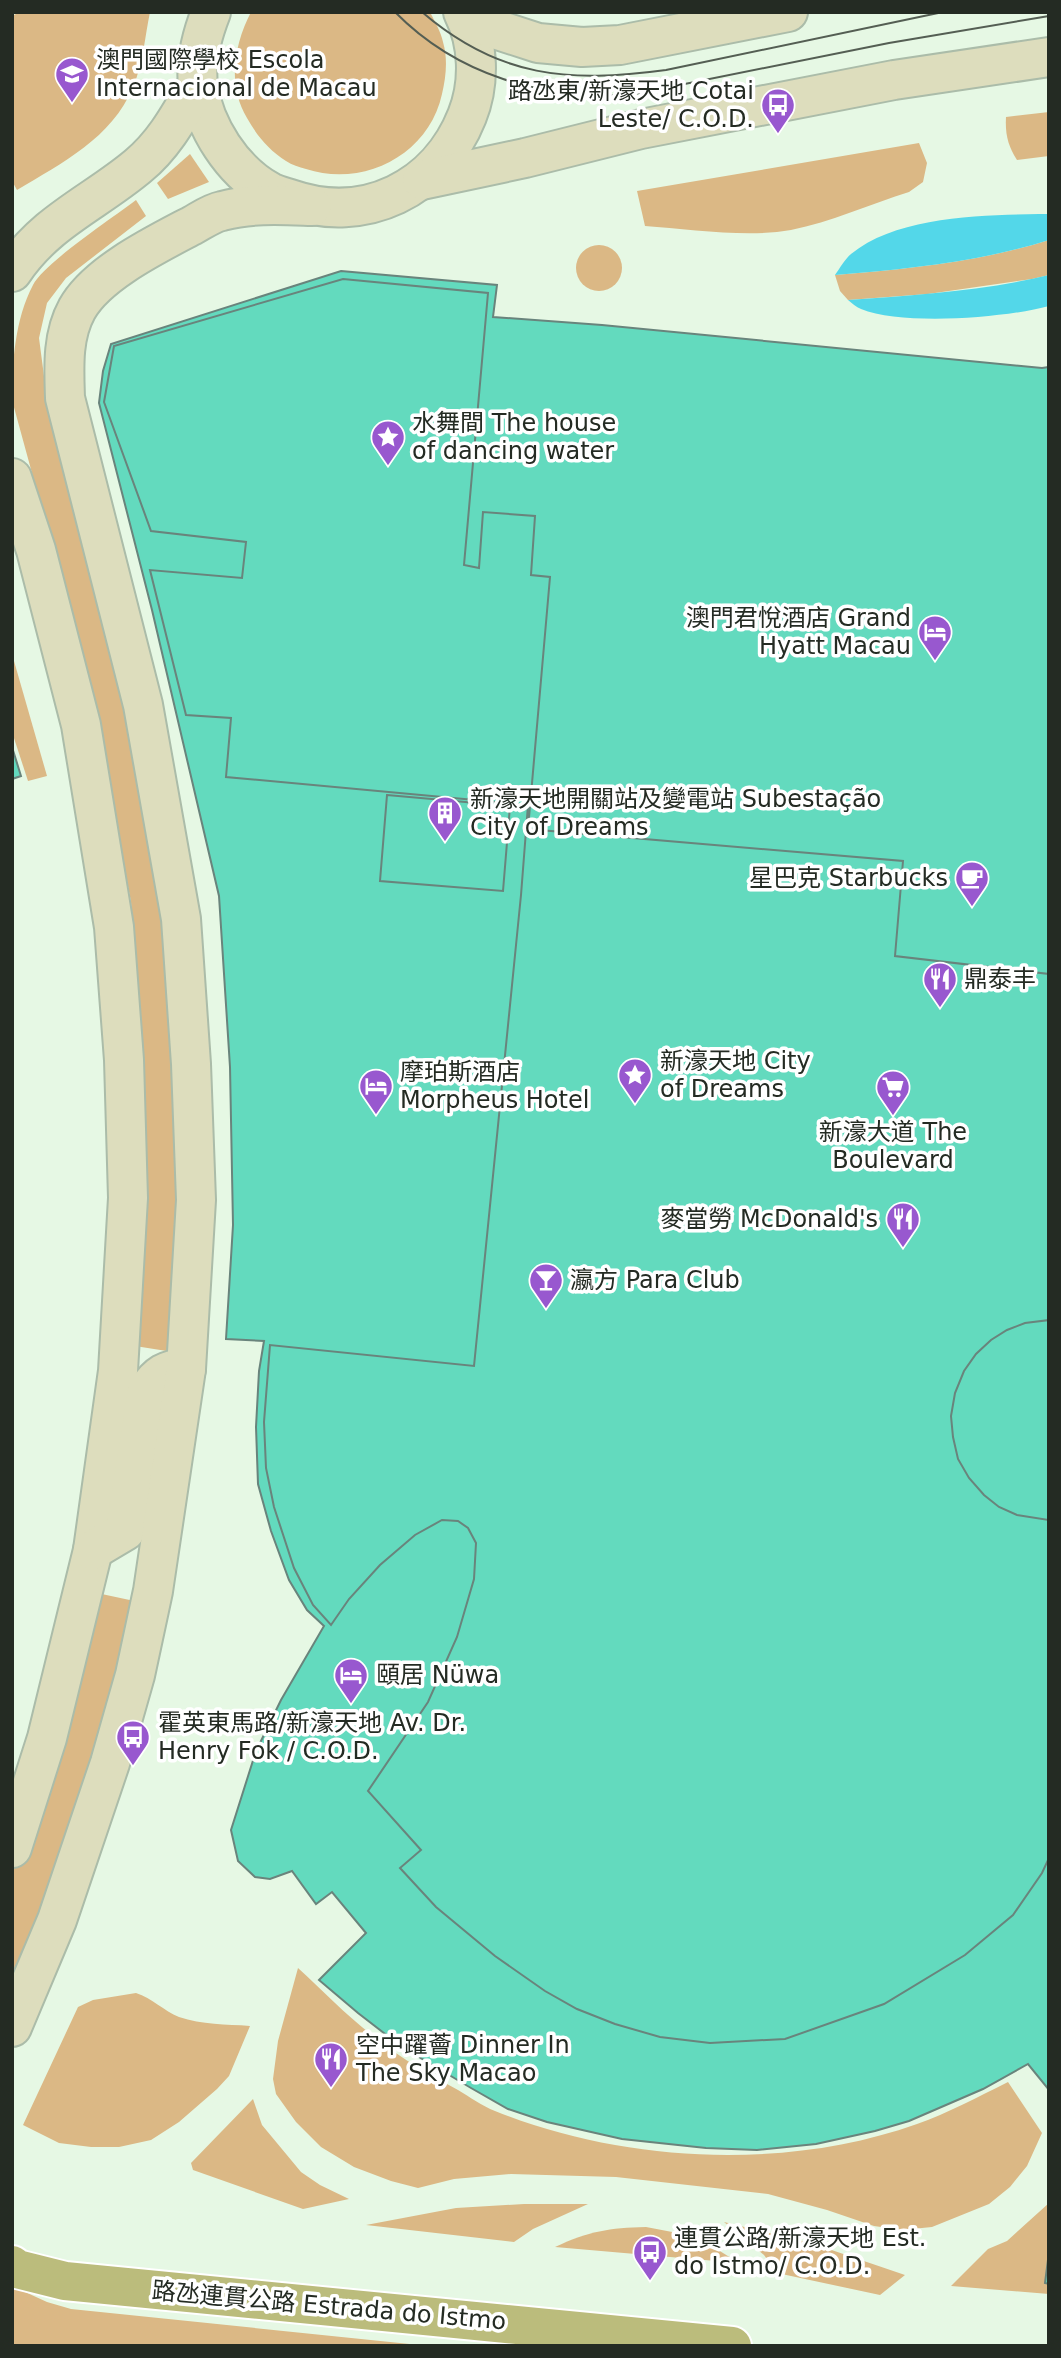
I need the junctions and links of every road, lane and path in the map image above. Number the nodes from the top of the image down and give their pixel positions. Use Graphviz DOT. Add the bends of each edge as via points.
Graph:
graph roads {
  1 [pos="211,12"];
  2 [pos="788,12"];
  3 [pos="465,16"];
  4 [pos="1049,57"];
  5 [pos="198,84"];
  6 [pos="422,180"];
  7 [pos="312,206"];
  8 [pos="12,272"];
  9 [pos="12,478"];
  10 [pos="186,1369"];
  11 [pos="93,1550"];
  12 [pos="12,1847"];
  13 [pos="12,2027"];
  14 [pos="12,2265"];
  15 [pos="732,2346"];
  1 -- 5 [label="main road" via="201,40"];
  2 -- 3 [label="main road" via="620,45 582,47 529,41"];
  3 -- 6 [label="main road" via="475,48 470,107 460,135"];
  4 -- 6 [label="main road" via="894,80 654,126"];
  5 -- 7 [label="main road" via="210,127 235,164 270,192"];
  5 -- 8 [label="main road" via="163,141 138,166 74,210 26,251"];
  6 -- 7 [label="main road" via="388,199 350,208"];
  7 -- 10 [label="main road" via="266,204 219,211 159,243 94,287 77,309 67,335 65,398 144,705 181,919 196,1200"];
  9 -- 11 [label="main road" via="36,550 81,725 116,940 128,1198 118,1371"];
  10 -- 11 [label="main road" via="162,1373 147,1391 125,1531"];
  10 -- 13 [label="main road" via="153,1591 135,1675 58,1920"];
  11 -- 12 [label="main road" via="47,1738"];
  14 -- 15 [label="main road, 路氹連貫公路 Estrada do Istmo" via="65,2281"];
}
